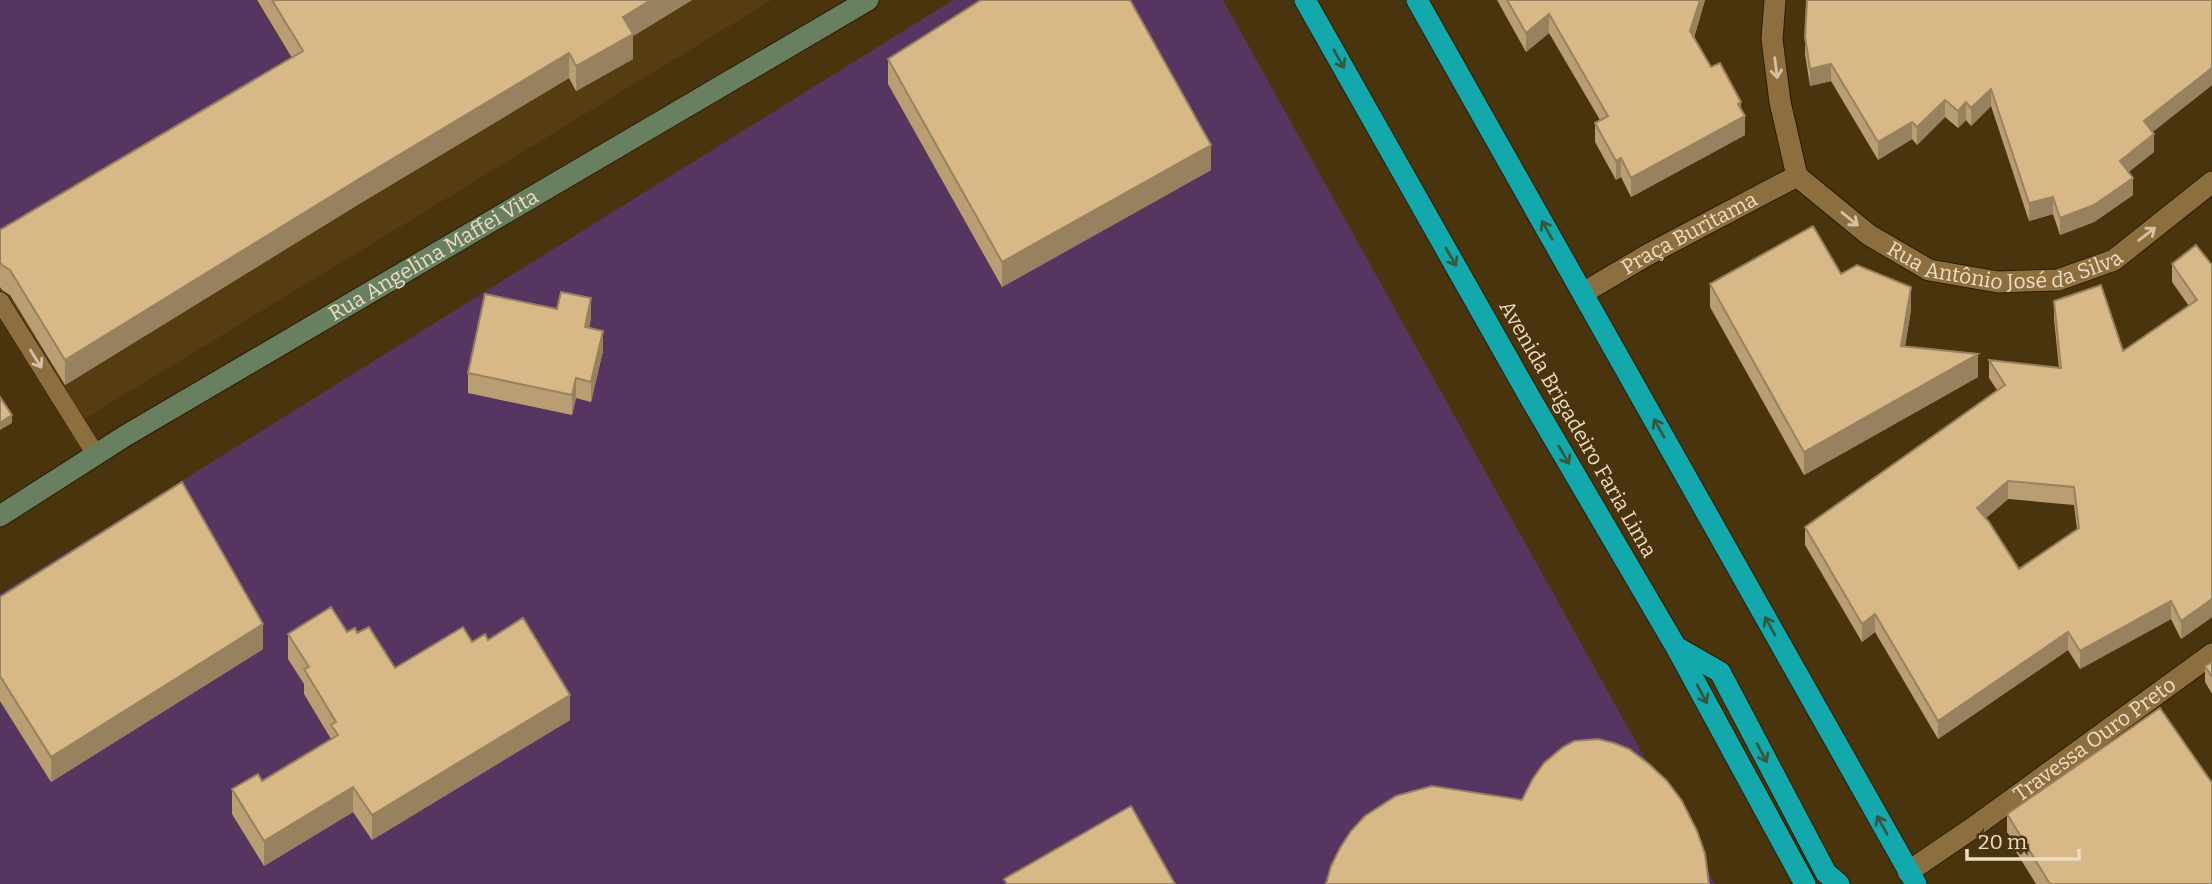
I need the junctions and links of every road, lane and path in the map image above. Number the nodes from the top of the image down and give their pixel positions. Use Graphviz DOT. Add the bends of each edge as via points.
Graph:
graph roads {
  1 [pos="868,0"];
  2 [pos="1305,0"];
  3 [pos="1417,0"];
  4 [pos="1775,0"];
  5 [pos="1797,176"];
  6 [pos="2212,182"];
  7 [pos="1583,293"];
  8 [pos="0,301"];
  9 [pos="96,455"];
  10 [pos="0,516"];
  11 [pos="1676,647"];
  12 [pos="2212,654"];
  13 [pos="1906,880"];
  14 [pos="1805,884"];
  15 [pos="1839,884"];
  1 -- 9 [label="street, Rua Angelina Maffei Vita"];
  2 -- 11 [label="highway, Avenida Brigadeiro Faria Lima, one-way"];
  7 -- 3 [label="highway, one-way"];
  4 -- 5 [label="street, one-way" via="1772,39 1778,90"];
  5 -- 6 [label="street, Rua Antônio José da Silva, one-way" via="1869,235 1929,270 1998,282 2058,280 2115,260"];
  5 -- 7 [label="street, Praça Buritama"];
  13 -- 7 [label="highway, one-way"];
  8 -- 9 [label="lane, one-way"];
  9 -- 10 [label="street, Rua Angelina Maffei Vita"];
  11 -- 14 [label="highway, Avenida Brigadeiro Faria Lima, one-way"];
  11 -- 15 [label="highway, one-way" via="1720,673 1826,873"];
  12 -- 13 [label="street, Travessa Ouro Preto"];
}
